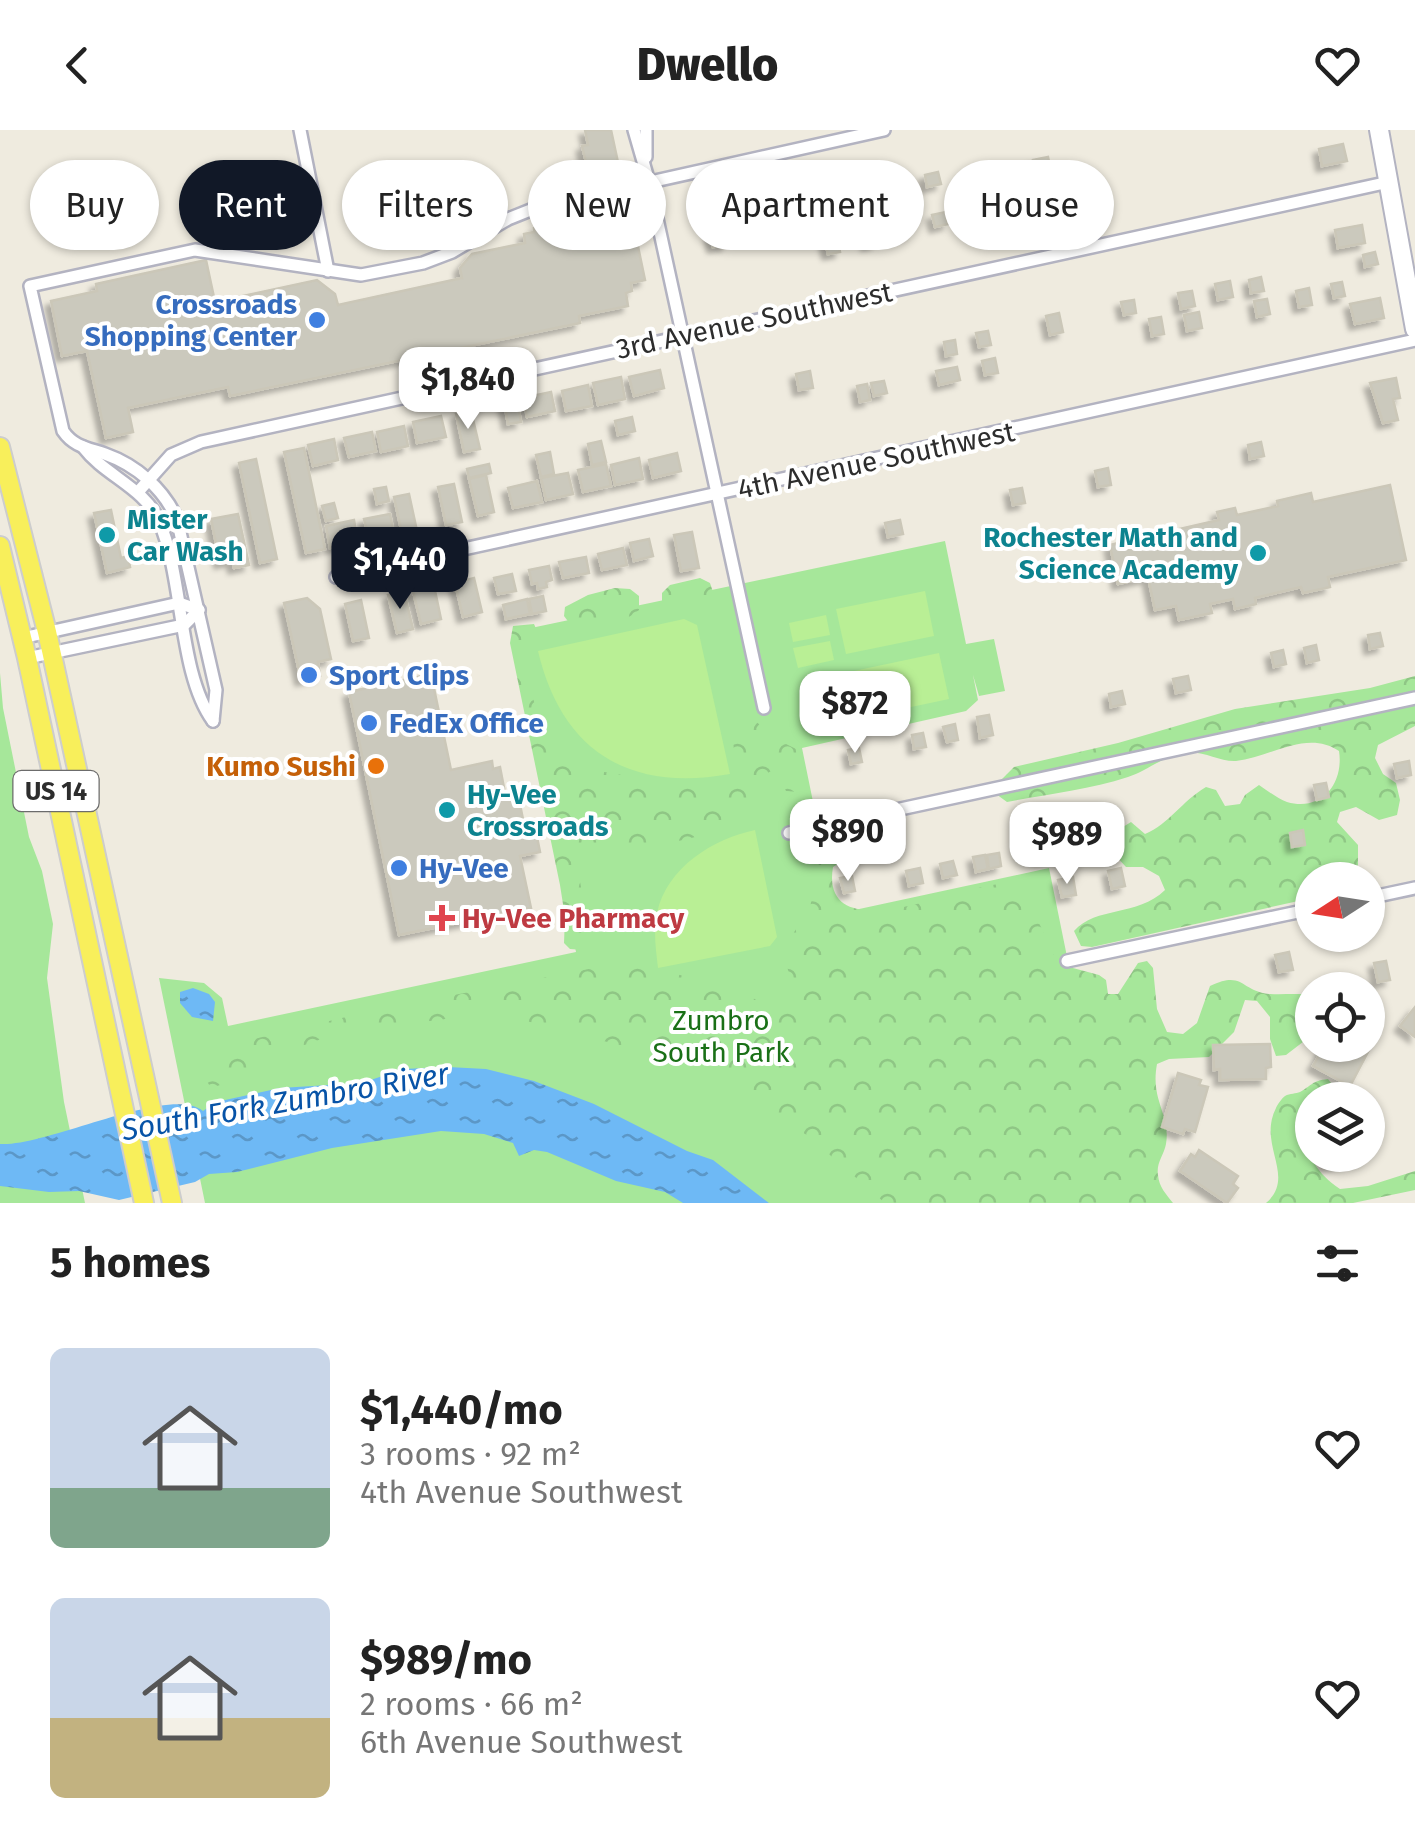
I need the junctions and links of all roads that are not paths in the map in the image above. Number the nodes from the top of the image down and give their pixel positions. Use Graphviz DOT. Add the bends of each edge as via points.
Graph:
graph roads {
  1 [pos="300,130"];
  2 [pos="634,130"];
  3 [pos="646,130"];
  4 [pos="884,130"];
  5 [pos="1379,130"];
  6 [pos="644,160"];
  7 [pos="646,160"];
  8 [pos="666,178"];
  9 [pos="1389,182"];
  10 [pos="528,211"];
  11 [pos="664,250"];
  12 [pos="328,271"];
  13 [pos="1415,329"];
  14 [pos="684,336"];
  15 [pos="1415,340"];
  16 [pos="0,447"];
  17 [pos="83,447"];
  18 [pos="148,479"];
  19 [pos="138,492"];
  20 [pos="718,494"];
  21 [pos="0,546"];
  22 [pos="336,577"];
  23 [pos="179,602"];
  24 [pos="199,610"];
  25 [pos="184,626"];
  26 [pos="46,632"];
  27 [pos="22,638"];
  28 [pos="51,652"];
  29 [pos="27,658"];
  30 [pos="1415,698"];
  31 [pos="764,708"];
  32 [pos="789,833"];
  33 [pos="1415,888"];
  34 [pos="1385,894"];
  35 [pos="1295,913"];
  36 [pos="1067,960"];
  37 [pos="144,1203"];
  38 [pos="172,1203"];
  1 -- 12 [label="street"];
  2 -- 6 [label="street"];
  3 -- 7 [label="street"];
  4 -- 8 [label="street"];
  5 -- 9 [label="main road"];
  9 -- 13 [label="main road"];
  9 -- 14 [label="street, 3rd Avenue Southwest"];
  10 -- 12 [label="street" via="423,264 361,275"];
  11 -- 14 [label="street"];
  12 -- 17 [label="street" via="195,250 30,286 63,431"];
  14 -- 18 [label="street, 3rd Avenue Southwest" via="192,445"];
  14 -- 20 [label="street"];
  15 -- 20 [label="street, 4th Avenue Southwest"];
  16 -- 26 [label="main road, US 14"];
  17 -- 18 [label="street"];
  17 -- 19 [label="street" via="100,468"];
  18 -- 19 [label="street, 3rd Avenue Southwest"];
  18 -- 24 [label="street" via="177,519"];
  19 -- 23 [label="street" via="161,527"];
  20 -- 22 [label="street, 4th Avenue Southwest"];
  20 -- 31 [label="street"];
  21 -- 27 [label="main road, US 14"];
  23 -- 24 [label="street"];
  23 -- 25 [label="street"];
  23 -- 26 [label="street"];
  24 -- 25 [label="street"];
  24 -- 25 [label="street" via="216,690 213,721 199,696"];
  25 -- 28 [label="street"];
  26 -- 27 [label="street"];
  26 -- 28 [label="main road, US 14"];
  27 -- 29 [label="main road, US 14"];
  28 -- 29 [label="street"];
  28 -- 38 [label="main road, US 14"];
  29 -- 37 [label="main road, US 14"];
  30 -- 32 [label="street"];
  33 -- 34 [label="street"];
  35 -- 36 [label="street"];
}
